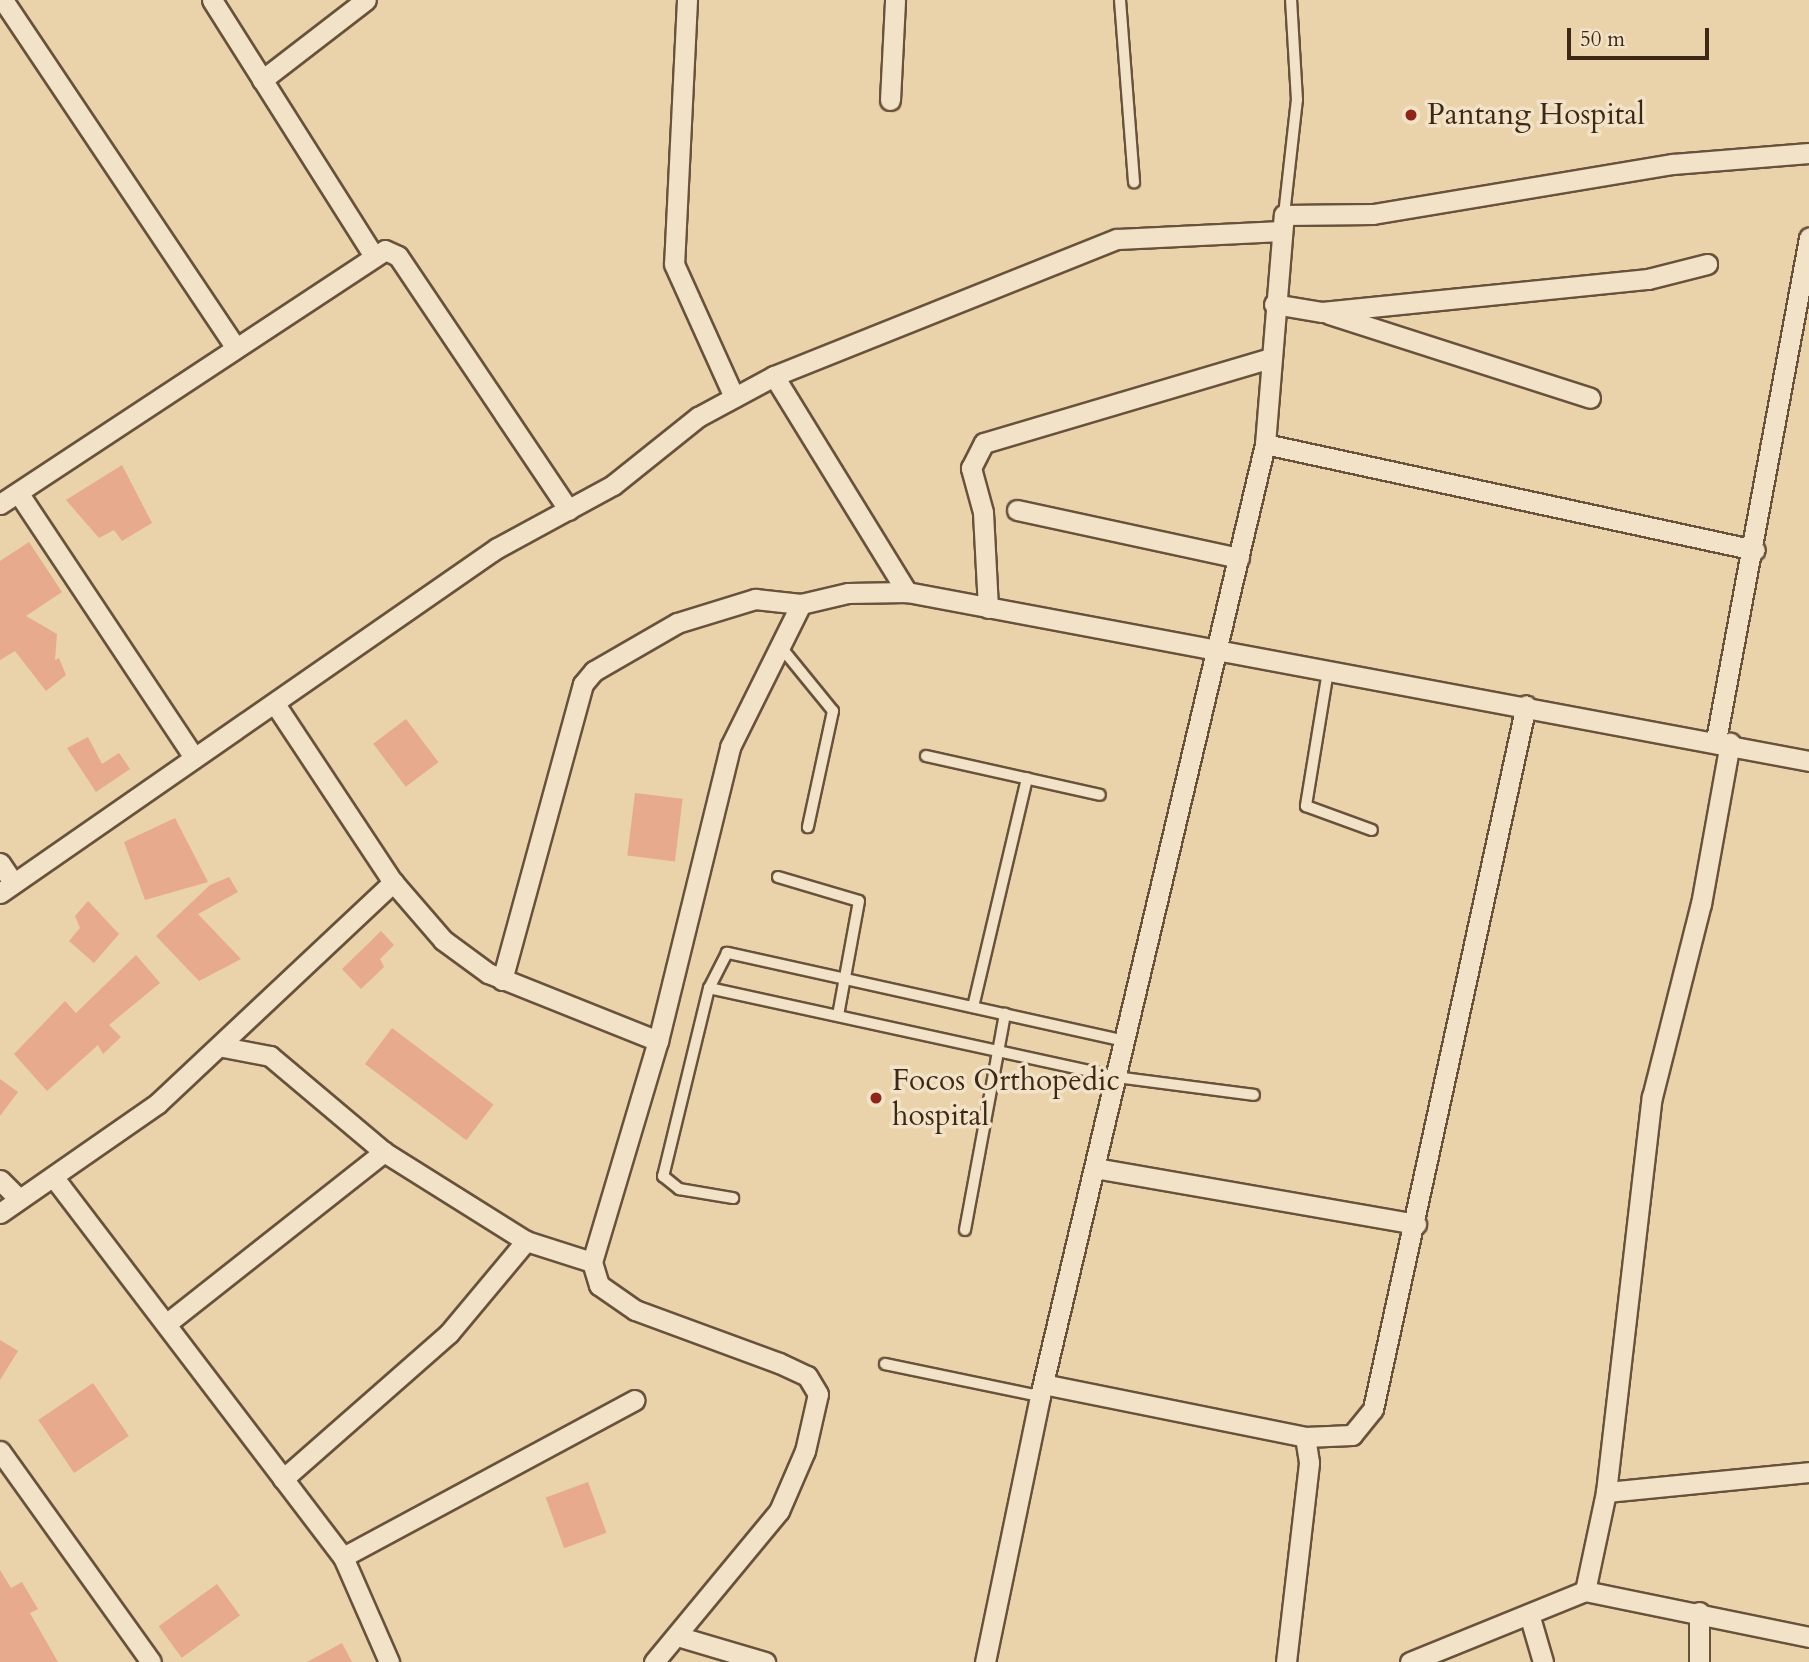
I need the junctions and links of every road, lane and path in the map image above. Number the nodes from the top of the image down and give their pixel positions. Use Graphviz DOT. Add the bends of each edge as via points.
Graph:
graph roads {
  1 [pos="3,0"];
  2 [pos="212,0"];
  3 [pos="366,0"];
  4 [pos="687,0"];
  5 [pos="895,0"];
  6 [pos="1120,0"];
  7 [pos="1291,0"];
  8 [pos="262,80"];
  9 [pos="890,100"];
  10 [pos="1809,153"];
  11 [pos="1133,182"];
  12 [pos="1283,223"];
  13 [pos="1809,238"];
  14 [pos="373,255"];
  15 [pos="1707,264"];
  16 [pos="1274,304"];
  17 [pos="1322,312"];
  18 [pos="235,347"];
  19 [pos="1268,359"];
  20 [pos="774,376"];
  21 [pos="734,397"];
  22 [pos="1590,398"];
  23 [pos="1265,444"];
  24 [pos="19,494"];
  25 [pos="0,504"];
  26 [pos="569,510"];
  27 [pos="1017,510"];
  28 [pos="1755,550"];
  29 [pos="1238,558"];
  30 [pos="907,592"];
  31 [pos="801,604"];
  32 [pos="988,608"];
  33 [pos="780,646"];
  34 [pos="1217,651"];
  35 [pos="1328,671"];
  36 [pos="275,704"];
  37 [pos="1526,705"];
  38 [pos="1723,742"];
  39 [pos="926,756"];
  40 [pos="193,757"];
  41 [pos="1809,761"];
  42 [pos="1027,778"];
  43 [pos="1100,795"];
  44 [pos="808,827"];
  45 [pos="1372,830"];
  46 [pos="0,863"];
  47 [pos="778,877"];
  48 [pos="393,882"];
  49 [pos="6,887"];
  50 [pos="845,978"];
  51 [pos="502,980"];
  52 [pos="709,988"];
  53 [pos="973,1007"];
  54 [pos="1005,1014"];
  55 [pos="838,1015"];
  56 [pos="658,1041"];
  57 [pos="1125,1041"];
  58 [pos="223,1047"];
  59 [pos="998,1051"];
  60 [pos="1116,1077"];
  61 [pos="1254,1095"];
  62 [pos="383,1152"];
  63 [pos="1094,1168"];
  64 [pos="55,1179"];
  65 [pos="0,1180"];
  66 [pos="16,1196"];
  67 [pos="733,1199"];
  68 [pos="0,1213"];
  69 [pos="1416,1224"];
  70 [pos="965,1230"];
  71 [pos="526,1241"];
  72 [pos="592,1262"];
  73 [pos="166,1324"];
  74 [pos="885,1364"];
  75 [pos="1042,1390"];
  76 [pos="634,1400"];
  77 [pos="1305,1437"];
  78 [pos="0,1451"];
  79 [pos="1809,1472"];
  80 [pos="283,1479"];
  81 [pos="1606,1492"];
  82 [pos="342,1557"];
  83 [pos="1585,1591"];
  84 [pos="1699,1612"];
  85 [pos="1529,1614"];
  86 [pos="677,1636"];
  87 [pos="1809,1637"];
  88 [pos="698,1642"];
  89 [pos="151,1662"];
  90 [pos="389,1662"];
  91 [pos="654,1662"];
  92 [pos="705,1662"];
  93 [pos="765,1662"];
  94 [pos="985,1662"];
  95 [pos="1286,1662"];
  96 [pos="1410,1662"];
  97 [pos="1543,1662"];
  98 [pos="1699,1662"];
  1 -- 18 [label="street"];
  2 -- 8 [label="street"];
  3 -- 8 [label="street"];
  4 -- 21 [label="street" via="674,264"];
  5 -- 9 [label="street"];
  6 -- 11 [label="lane"];
  7 -- 12 [label="lane" via="1297,100"];
  8 -- 14 [label="street"];
  10 -- 12 [label="street" via="1673,164 1384,213"];
  12 -- 16 [label="street"];
  12 -- 20 [label="street" via="1117,239"];
  13 -- 28 [label="street"];
  14 -- 18 [label="street"];
  14 -- 26 [label="street" via="385,250 398,256"];
  15 -- 17 [label="street" via="1648,279"];
  16 -- 17 [label="street"];
  16 -- 19 [label="street"];
  17 -- 22 [label="street"];
  18 -- 24 [label="street"];
  19 -- 23 [label="street"];
  19 -- 32 [label="street" via="984,443 971,468 984,512"];
  20 -- 21 [label="street"];
  20 -- 30 [label="street"];
  21 -- 26 [label="street"];
  23 -- 28 [label="street"];
  23 -- 29 [label="street"];
  24 -- 25 [label="street"];
  24 -- 40 [label="street"];
  26 -- 36 [label="street" via="496,548"];
  27 -- 29 [label="street"];
  28 -- 38 [label="street"];
  29 -- 34 [label="street"];
  30 -- 31 [label="street" via="848,593"];
  30 -- 32 [label="street"];
  31 -- 33 [label="street"];
  31 -- 51 [label="street" via="755,599 677,623 594,671 583,684"];
  32 -- 34 [label="street"];
  33 -- 44 [label="lane" via="833,711"];
  33 -- 56 [label="street" via="730,747"];
  34 -- 35 [label="street"];
  34 -- 57 [label="street"];
  35 -- 37 [label="street"];
  35 -- 45 [label="lane" via="1306,806"];
  36 -- 40 [label="street"];
  36 -- 48 [label="street"];
  37 -- 38 [label="street"];
  37 -- 69 [label="street"];
  38 -- 41 [label="street"];
  38 -- 81 [label="street" via="1701,904 1652,1097"];
  39 -- 42 [label="lane"];
  40 -- 49 [label="street"];
  42 -- 43 [label="lane"];
  42 -- 53 [label="lane"];
  46 -- 49 [label="street"];
  47 -- 50 [label="lane" via="859,901"];
  48 -- 51 [label="street" via="443,940"];
  48 -- 58 [label="street"];
  50 -- 52 [label="lane" via="727,953"];
  50 -- 53 [label="lane"];
  50 -- 55 [label="lane"];
  51 -- 56 [label="street"];
  52 -- 55 [label="lane"];
  52 -- 67 [label="lane" via="663,1176 679,1189"];
  53 -- 54 [label="lane"];
  54 -- 57 [label="lane"];
  54 -- 59 [label="lane"];
  55 -- 59 [label="lane"];
  56 -- 72 [label="street"];
  57 -- 60 [label="street"];
  58 -- 62 [label="street" via="270,1056"];
  58 -- 64 [label="street"];
  59 -- 60 [label="lane"];
  59 -- 70 [label="lane"];
  60 -- 61 [label="lane"];
  60 -- 63 [label="street"];
  62 -- 71 [label="street"];
  62 -- 73 [label="street"];
  63 -- 69 [label="street"];
  63 -- 75 [label="street"];
  64 -- 66 [label="street"];
  64 -- 73 [label="street"];
  65 -- 66 [label="street"];
  66 -- 68 [label="street"];
  69 -- 77 [label="street" via="1373,1409 1352,1435"];
  71 -- 72 [label="street"];
  71 -- 80 [label="street" via="449,1333"];
  72 -- 86 [label="street" via="599,1285 635,1310 779,1363 817,1387 789,1493"];
  73 -- 80 [label="street"];
  74 -- 75 [label="lane"];
  75 -- 77 [label="street"];
  75 -- 94 [label="street"];
  76 -- 82 [label="street"];
  77 -- 95 [label="street" via="1309,1462"];
  78 -- 89 [label="street"];
  79 -- 81 [label="street"];
  80 -- 82 [label="street"];
  81 -- 83 [label="street"];
  82 -- 90 [label="street"];
  83 -- 84 [label="street"];
  83 -- 85 [label="street"];
  84 -- 87 [label="street"];
  84 -- 98 [label="street"];
  85 -- 96 [label="street"];
  85 -- 97 [label="street"];
  86 -- 88 [label="street"];
  86 -- 91 [label="street"];
  88 -- 92 [label="street"];
  88 -- 93 [label="street"];
}
